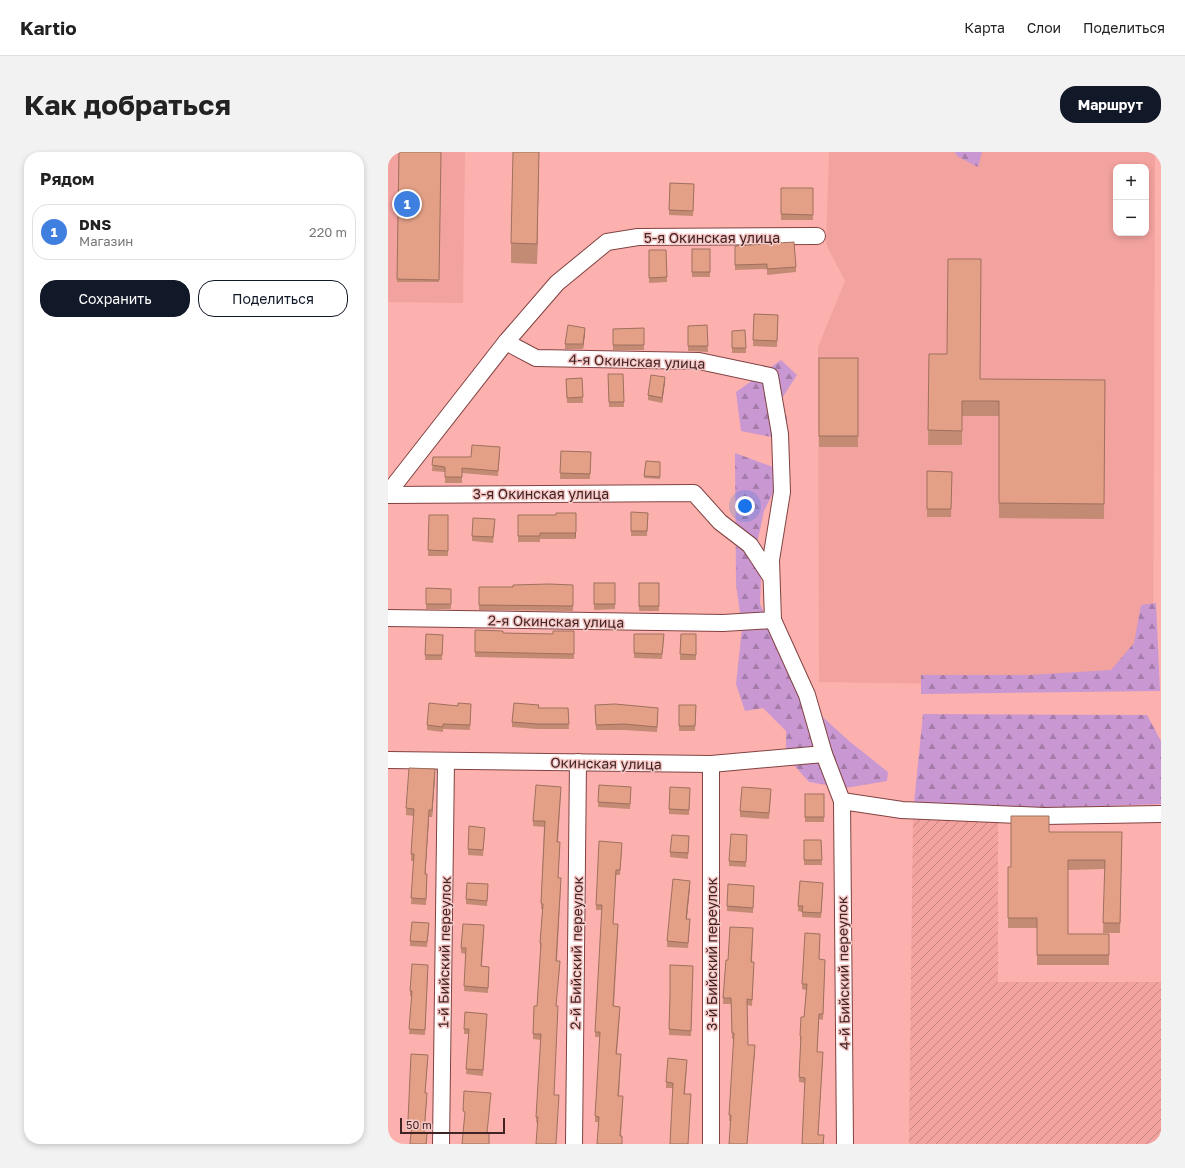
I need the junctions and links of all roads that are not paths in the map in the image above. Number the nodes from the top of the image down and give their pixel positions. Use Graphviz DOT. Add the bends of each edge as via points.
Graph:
graph roads {
  1 [pos="817,236"];
  2 [pos="506,342"];
  3 [pos="388,494"];
  4 [pos="771,577"];
  5 [pos="388,618"];
  6 [pos="773,620"];
  7 [pos="824,754"];
  8 [pos="388,760"];
  9 [pos="446,761"];
  10 [pos="578,762"];
  11 [pos="711,764"];
  12 [pos="842,801"];
  13 [pos="1161,814"];
  14 [pos="441,1144"];
  15 [pos="574,1144"];
  16 [pos="711,1144"];
  17 [pos="845,1144"];
  1 -- 2 [label="street, 5-я Окинская улица" via="638,237 607,242 557,283"];
  2 -- 3 [label="street"];
  2 -- 4 [label="street, 4-я Окинская улица" via="536,358 699,361 770,376 780,434 782,492 771,560"];
  3 -- 4 [label="street, 3-я Окинская улица" via="694,493 720,522 750,544"];
  4 -- 6 [label="street"];
  5 -- 6 [label="street, 2-я Окинская улица" via="723,623"];
  6 -- 7 [label="street" via="807,695"];
  7 -- 11 [label="street, Окинская улица"];
  7 -- 12 [label="street"];
  8 -- 9 [label="street, Окинская улица"];
  9 -- 10 [label="street, Окинская улица"];
  9 -- 14 [label="street, 1-й Бийский переулок"];
  10 -- 11 [label="street, Окинская улица"];
  10 -- 15 [label="street, 2-й Бийский переулок"];
  11 -- 16 [label="street, 3-й Бийский переулок"];
  12 -- 13 [label="street" via="902,810 1044,816"];
  12 -- 17 [label="street, 4-й Бийский переулок"];
}
